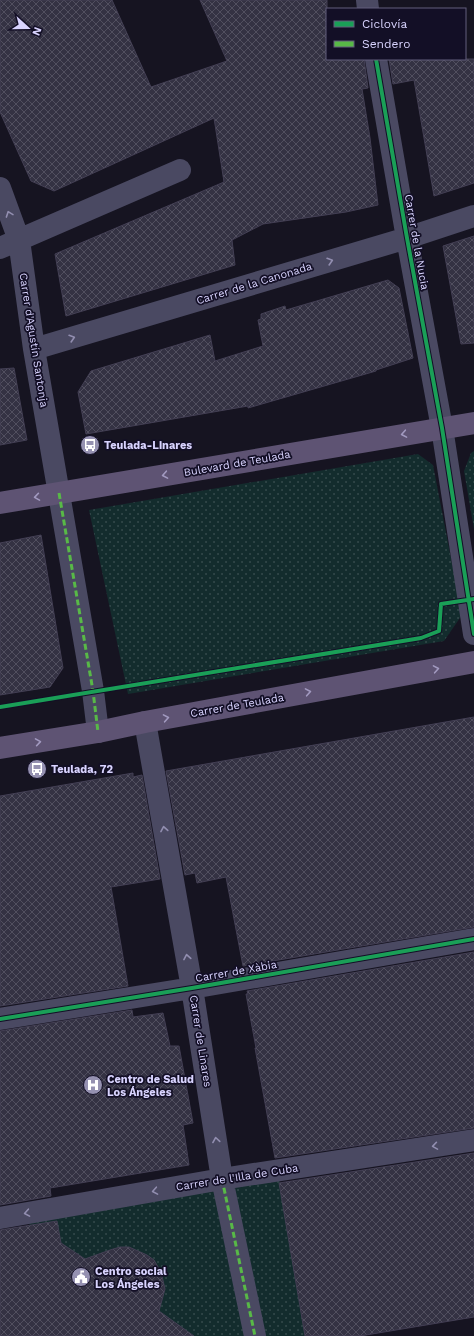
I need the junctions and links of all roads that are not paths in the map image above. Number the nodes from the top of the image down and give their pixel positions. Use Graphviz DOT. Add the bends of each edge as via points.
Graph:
graph roads {
  1 [pos="376,60"];
  2 [pos="180,170"];
  3 [pos="0,188"];
  4 [pos="474,216"];
  5 [pos="407,238"];
  6 [pos="10,244"];
  7 [pos="34,349"];
  8 [pos="474,422"];
  9 [pos="442,428"];
  10 [pos="59,493"];
  11 [pos="0,503"];
  12 [pos="474,634"];
  13 [pos="474,662"];
  14 [pos="145,722"];
  15 [pos="98,732"];
  16 [pos="0,748"];
  17 [pos="474,939"];
  18 [pos="192,988"];
  19 [pos="0,1019"];
  20 [pos="474,1140"];
  21 [pos="222,1179"];
  22 [pos="0,1218"];
  23 [pos="255,1336"];
  1 -- 5 [label="street, Carrer de la Nucia"];
  2 -- 6 [label="street"];
  6 -- 3 [label="street, Carrer d'Agustín Santonja, one-way"];
  4 -- 5 [label="street, Carrer de la Canonada"];
  7 -- 5 [label="street, Carrer de la Canonada, one-way"];
  5 -- 9 [label="street, Carrer de la Nucia"];
  6 -- 7 [label="street, Carrer d'Agustín Santonja"];
  7 -- 10 [label="street, Carrer d'Agustín Santonja"];
  8 -- 9 [label="main road, Bulevard de Teulada"];
  9 -- 10 [label="main road, Bulevard de Teulada, one-way"];
  9 -- 12 [label="street"];
  10 -- 11 [label="main road, Bulevard de Teulada, one-way"];
  10 -- 15 [label="street, Carrer d'Agustín Santonja"];
  14 -- 13 [label="main road, Carrer de Teulada, one-way"];
  14 -- 15 [label="main road, Carrer de Teulada"];
  18 -- 14 [label="street, Carrer de Linares, one-way"];
  16 -- 15 [label="main road, Carrer de Teulada, one-way"];
  17 -- 18 [label="street, Carrer de Xàbia"];
  18 -- 19 [label="street, Carrer de Xàbia"];
  21 -- 18 [label="street, Carrer de Linares, one-way"];
  20 -- 21 [label="street, Carrer de l'Illa de Cuba, one-way"];
  21 -- 22 [label="street, Carrer de l'Illa de Cuba, one-way"];
  21 -- 23 [label="street, Carrer de Linares"];
}
